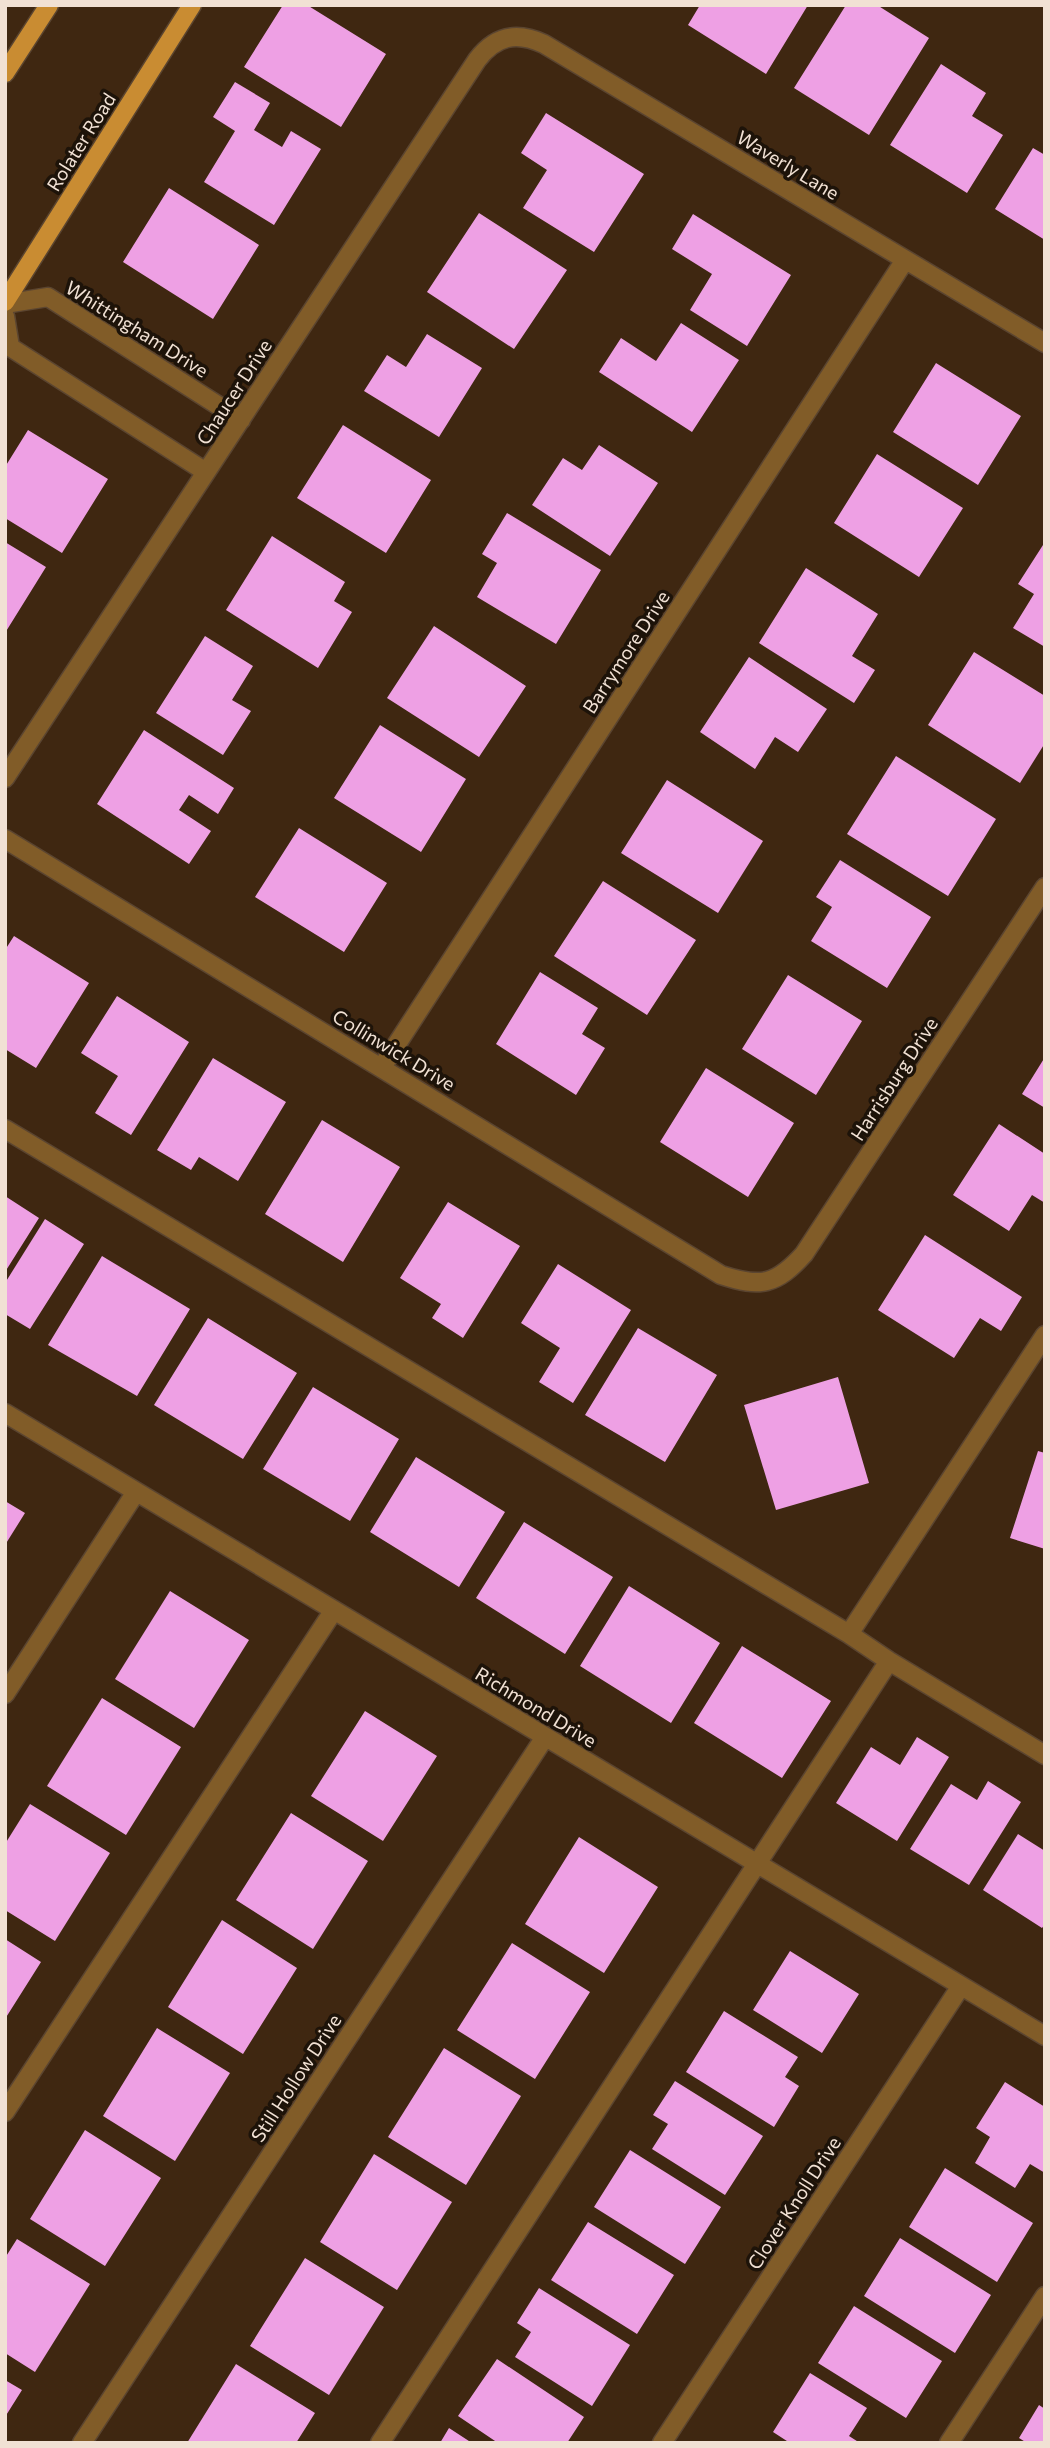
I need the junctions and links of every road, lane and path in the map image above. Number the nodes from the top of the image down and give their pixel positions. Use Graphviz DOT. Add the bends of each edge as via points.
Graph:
graph roads {
  1 [pos="49,5"];
  2 [pos="192,5"];
  3 [pos="506,38"];
  4 [pos="5,73"];
  5 [pos="905,260"];
  6 [pos="5,303"];
  7 [pos="5,317"];
  8 [pos="1045,343"];
  9 [pos="241,420"];
  10 [pos="206,472"];
  11 [pos="5,778"];
  12 [pos="5,839"];
  13 [pos="1045,887"];
  14 [pos="382,1067"];
  15 [pos="5,1129"];
  16 [pos="766,1282"];
  17 [pos="1045,1335"];
  18 [pos="5,1413"];
  19 [pos="136,1492"];
  20 [pos="334,1610"];
  21 [pos="849,1634"];
  22 [pos="888,1661"];
  23 [pos="5,1694"];
  24 [pos="545,1737"];
  25 [pos="1045,1755"];
  26 [pos="757,1864"];
  27 [pos="961,1986"];
  28 [pos="1045,2036"];
  29 [pos="5,2112"];
  30 [pos="1045,2296"];
  31 [pos="82,2443"];
  32 [pos="380,2443"];
  33 [pos="662,2443"];
  34 [pos="949,2443"];
  1 -- 4 [label="main road"];
  2 -- 6 [label="main road, Rolater Road"];
  3 -- 5 [label="street, Waverly Lane" via="524,37 544,44"];
  3 -- 9 [label="street, Chaucer Drive" via="493,42 477,60"];
  5 -- 8 [label="street, Waverly Lane"];
  5 -- 14 [label="street, Barrymore Drive"];
  6 -- 9 [label="street, Whittingham Drive" via="48,297"];
  7 -- 10 [label="street" via="10,347"];
  9 -- 10 [label="street, Chaucer Drive"];
  10 -- 11 [label="street, Chaucer Drive"];
  12 -- 14 [label="street, Collinwick Drive"];
  13 -- 16 [label="street, Harrisburg Drive" via="804,1254 780,1277"];
  14 -- 16 [label="street, Collinwick Drive" via="721,1275"];
  15 -- 21 [label="street"];
  17 -- 21 [label="street"];
  18 -- 19 [label="street, Richmond Drive"];
  19 -- 20 [label="street, Richmond Drive"];
  19 -- 23 [label="street"];
  20 -- 24 [label="street, Richmond Drive"];
  20 -- 29 [label="street"];
  21 -- 22 [label="street"];
  22 -- 25 [label="street"];
  22 -- 26 [label="street"];
  24 -- 26 [label="street, Richmond Drive"];
  24 -- 31 [label="street, Still Hollow Drive"];
  26 -- 27 [label="street, Richmond Drive"];
  26 -- 32 [label="street"];
  27 -- 28 [label="street, Richmond Drive"];
  27 -- 33 [label="street, Clover Knoll Drive"];
  30 -- 34 [label="street"];
}
